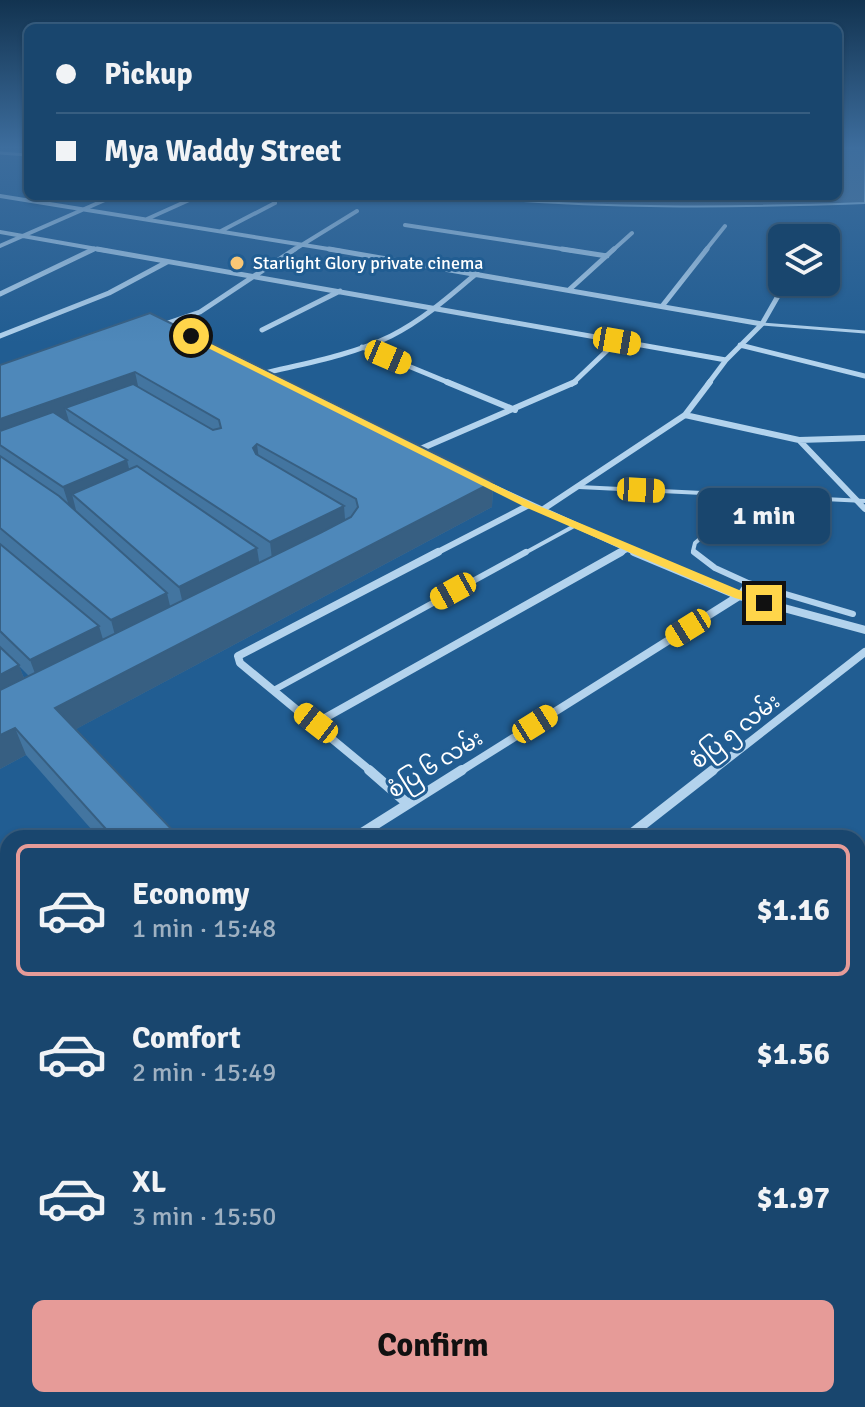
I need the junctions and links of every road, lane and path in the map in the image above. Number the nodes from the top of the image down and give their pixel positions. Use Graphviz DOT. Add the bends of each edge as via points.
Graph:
graph roads {
  1 [pos="77,212"];
  2 [pos="98,212"];
  3 [pos="164,212"];
  4 [pos="259,212"];
  5 [pos="356,212"];
  6 [pos="146,220"];
  7 [pos="405,225"];
  8 [pos="725,226"];
  9 [pos="0,232"];
  10 [pos="220,232"];
  11 [pos="632,233"];
  12 [pos="24,236"];
  13 [pos="303,244"];
  14 [pos="0,246"];
  15 [pos="95,248"];
  16 [pos="607,256"];
  17 [pos="169,261"];
  18 [pos="477,273"];
  19 [pos="253,275"];
  20 [pos="570,289"];
  21 [pos="341,291"];
  22 [pos="0,294"];
  23 [pos="778,296"];
  24 [pos="663,305"];
  25 [pos="437,308"];
  26 [pos="166,324"];
  27 [pos="762,324"];
  28 [pos="151,329"];
  29 [pos="262,330"];
  30 [pos="180,331"];
  31 [pos="865,332"];
  32 [pos="0,336"];
  33 [pos="617,341"];
  34 [pos="740,345"];
  35 [pos="362,347"];
  36 [pos="726,360"];
  37 [pos="251,366"];
  38 [pos="265,373"];
  39 [pos="865,376"];
  40 [pos="279,380"];
  41 [pos="515,410"];
  42 [pos="685,415"];
  43 [pos="865,438"];
  44 [pos="799,440"];
  45 [pos="404,443"];
  46 [pos="418,450"];
  47 [pos="431,457"];
  48 [pos="473,477"];
  49 [pos="579,487"];
  50 [pos="861,501"];
  51 [pos="529,505"];
  52 [pos="865,509"];
  53 [pos="542,510"];
  54 [pos="718,523"];
  55 [pos="576,525"];
  56 [pos="627,549"];
  57 [pos="748,583"];
  58 [pos="739,596"];
  59 [pos="853,614"];
  60 [pos="865,630"];
  61 [pos="865,652"];
  62 [pos="274,690"];
  63 [pos="316,723"];
  64 [pos="408,804"];
  65 [pos="367,830"];
  66 [pos="636,830"];
  1 -- 12 [label="street"];
  2 -- 6 [label="street"];
  3 -- 6 [label="street"];
  4 -- 10 [label="street"];
  5 -- 13 [label="street"];
  6 -- 10 [label="street"];
  7 -- 16 [label="street"];
  8 -- 24 [label="street"];
  9 -- 12 [label="street"];
  10 -- 13 [label="street"];
  11 -- 16 [label="street"];
  12 -- 14 [label="street"];
  12 -- 15 [label="street"];
  13 -- 18 [label="street"];
  13 -- 19 [label="street"];
  15 -- 17 [label="street"];
  15 -- 22 [label="street"];
  16 -- 20 [label="street"];
  17 -- 19 [label="street"];
  17 -- 32 [label="street" via="109,293"];
  18 -- 20 [label="street"];
  18 -- 25 [label="street"];
  19 -- 21 [label="street"];
  19 -- 26 [label="street" via="200,312"];
  20 -- 24 [label="street"];
  21 -- 25 [label="street"];
  21 -- 29 [label="street"];
  23 -- 27 [label="street"];
  24 -- 27 [label="street"];
  25 -- 33 [label="street"];
  25 -- 35 [label="street"];
  26 -- 28 [label="street"];
  26 -- 30 [label="street"];
  27 -- 31 [label="lane"];
  27 -- 34 [label="street"];
  33 -- 36 [label="street"];
  33 -- 41 [label="street" via="574,383"];
  34 -- 36 [label="street"];
  34 -- 39 [label="street"];
  35 -- 38 [label="street"];
  35 -- 41 [label="street"];
  36 -- 42 [label="street"];
  37 -- 38 [label="street"];
  38 -- 40 [label="street"];
  41 -- 46 [label="street"];
  42 -- 44 [label="street"];
  42 -- 49 [label="street"];
  43 -- 44 [label="street"];
  44 -- 50 [label="street"];
  45 -- 46 [label="street"];
  46 -- 47 [label="street"];
  48 -- 51 [label="street"];
  49 -- 50 [label="lane"];
  49 -- 53 [label="street"];
  50 -- 52 [label="street"];
  51 -- 53 [label="street"];
  51 -- 62 [label="street" via="238,656"];
  53 -- 55 [label="street"];
  54 -- 57 [label="lane" via="693,551"];
  55 -- 56 [label="street"];
  55 -- 62 [label="lane"];
  56 -- 58 [label="street"];
  56 -- 63 [label="street"];
  57 -- 58 [label="lane"];
  57 -- 59 [label="lane"];
  58 -- 60 [label="street"];
  58 -- 64 [label="street, စံပြ ၆ လမ်း"];
  61 -- 66 [label="street, စံပြ ၅ လမ်း"];
  62 -- 63 [label="street"];
  63 -- 64 [label="street"];
  64 -- 65 [label="street, စံပြ ၆ လမ်း"];
}
